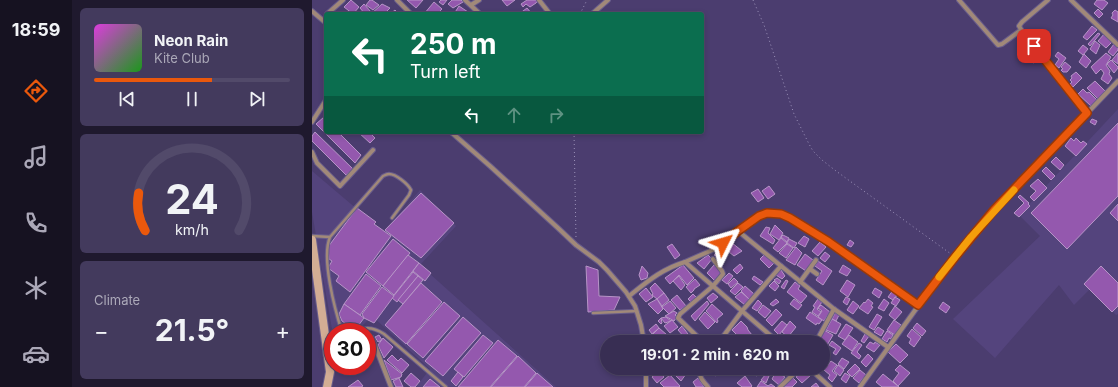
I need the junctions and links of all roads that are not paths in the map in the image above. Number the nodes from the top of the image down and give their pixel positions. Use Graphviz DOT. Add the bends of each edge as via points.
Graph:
graph roads {
  1 [pos="343,0"];
  2 [pos="397,0"];
  3 [pos="465,0"];
  4 [pos="478,0"];
  5 [pos="539,0"];
  6 [pos="608,0"];
  7 [pos="959,0"];
  8 [pos="1048,0"];
  9 [pos="1071,0"];
  10 [pos="471,5"];
  11 [pos="312,11"];
  12 [pos="330,12"];
  13 [pos="409,12"];
  14 [pos="478,12"];
  15 [pos="548,12"];
  16 [pos="594,12"];
  17 [pos="322,19"];
  18 [pos="1020,30"];
  19 [pos="1118,45"];
  20 [pos="1118,81"];
  21 [pos="324,103"];
  22 [pos="1087,113"];
  23 [pos="312,122"];
  24 [pos="455,134"];
  25 [pos="373,150"];
  26 [pos="312,152"];
  27 [pos="392,218"];
  28 [pos="738,231"];
  29 [pos="312,236"];
  30 [pos="330,237"];
  31 [pos="312,240"];
  32 [pos="713,259"];
  33 [pos="816,260"];
  34 [pos="686,262"];
  35 [pos="781,266"];
  36 [pos="810,269"];
  37 [pos="817,274"];
  38 [pos="800,282"];
  39 [pos="713,286"];
  40 [pos="629,296"];
  41 [pos="918,305"];
  42 [pos="834,309"];
  43 [pos="637,311"];
  44 [pos="742,311"];
  45 [pos="593,313"];
  46 [pos="325,323"];
  47 [pos="339,323"];
  48 [pos="376,329"];
  49 [pos="643,335"];
  50 [pos="696,335"];
  51 [pos="724,335"];
  52 [pos="770,335"];
  53 [pos="820,335"];
  54 [pos="888,347"];
  55 [pos="376,348"];
  56 [pos="329,375"];
  57 [pos="646,375"];
  58 [pos="700,375"];
  59 [pos="793,375"];
  60 [pos="817,375"];
  61 [pos="327,387"];
  62 [pos="391,387"];
  63 [pos="446,387"];
  64 [pos="646,387"];
  65 [pos="708,387"];
  66 [pos="780,387"];
  67 [pos="830,387"];
  68 [pos="860,387"];
  1 -- 12 [label="street"];
  2 -- 13 [label="street"];
  3 -- 10 [label="street"];
  4 -- 10 [label="street"];
  5 -- 15 [label="street"];
  6 -- 16 [label="street"];
  7 -- 18 [label="street" via="998,45"];
  8 -- 18 [label="street" via="1022,22"];
  9 -- 19 [label="street"];
  10 -- 14 [label="street"];
  11 -- 17 [label="street"];
  18 -- 22 [label="street"];
  20 -- 22 [label="street"];
  21 -- 23 [label="street"];
  22 -- 41 [label="street" via="994,210"];
  24 -- 40 [label="street" via="576,245 599,262"];
  25 -- 26 [label="street" via="340,186 317,163"];
  27 -- 30 [label="lane" via="411,190 394,175 388,174 383,176"];
  28 -- 34 [label="street" via="717,248"];
  28 -- 35 [label="street"];
  28 -- 41 [label="street" via="759,216 767,213 781,214 829,242"];
  29 -- 30 [label="lane"];
  30 -- 47 [label="lane" via="327,242 327,268"];
  31 -- 46 [label="main road"];
  32 -- 39 [label="street" via="723,274"];
  33 -- 36 [label="street"];
  34 -- 39 [label="street"];
  34 -- 40 [label="street" via="651,278"];
  35 -- 38 [label="street"];
  35 -- 44 [label="street"];
  36 -- 37 [label="street"];
  36 -- 38 [label="street"];
  38 -- 42 [label="street"];
  39 -- 44 [label="street"];
  39 -- 50 [label="street" via="678,318"];
  40 -- 43 [label="street"];
  41 -- 54 [label="street"];
  42 -- 53 [label="street"];
  42 -- 54 [label="street"];
  43 -- 45 [label="lane"];
  43 -- 49 [label="street"];
  44 -- 51 [label="street"];
  44 -- 52 [label="street"];
  48 -- 63 [label="lane"];
  54 -- 68 [label="street"];
  55 -- 62 [label="street"];
  56 -- 61 [label="main road"];
  57 -- 64 [label="street"];
  58 -- 65 [label="street"];
  59 -- 66 [label="street"];
  60 -- 67 [label="street"];
}
